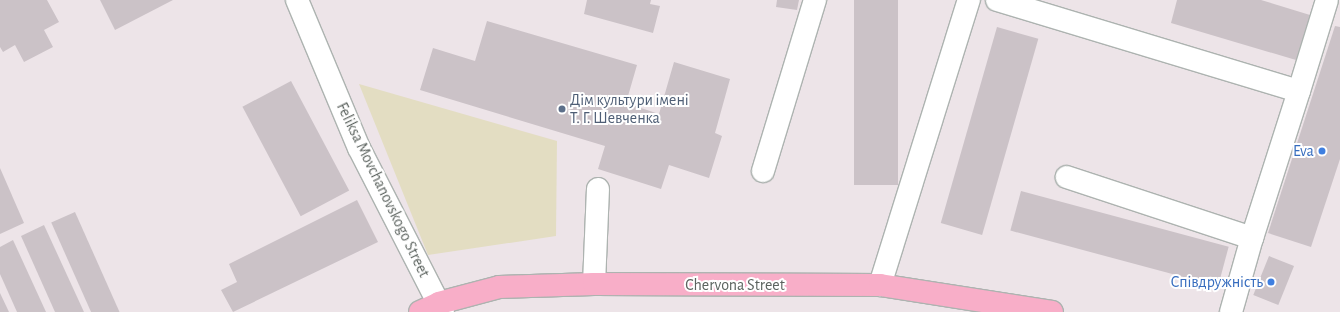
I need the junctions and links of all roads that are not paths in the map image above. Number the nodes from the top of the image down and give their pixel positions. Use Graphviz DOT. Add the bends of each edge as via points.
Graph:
graph roads {
  1 [pos="297,0"];
  2 [pos="815,0"];
  3 [pos="969,0"];
  4 [pos="997,0"];
  5 [pos="1327,0"];
  6 [pos="1299,91"];
  7 [pos="763,171"];
  8 [pos="1067,177"];
  9 [pos="598,189"];
  10 [pos="1252,238"];
  11 [pos="594,284"];
  12 [pos="880,285"];
  13 [pos="434,309"];
  14 [pos="1052,312"];
  15 [pos="1231,312"];
  1 -- 13 [label="street, Feliksa Movchanovskogo Street" via="359,148"];
  2 -- 7 [label="street"];
  3 -- 12 [label="street"];
  4 -- 6 [label="street"];
  5 -- 6 [label="street"];
  6 -- 10 [label="street"];
  8 -- 10 [label="street"];
  9 -- 11 [label="street"];
  10 -- 15 [label="street"];
  11 -- 12 [label="main road, Chervona Street"];
  11 -- 13 [label="main road, Chervona Street" via="499,287"];
  12 -- 14 [label="main road, Chervona Street"];
}
